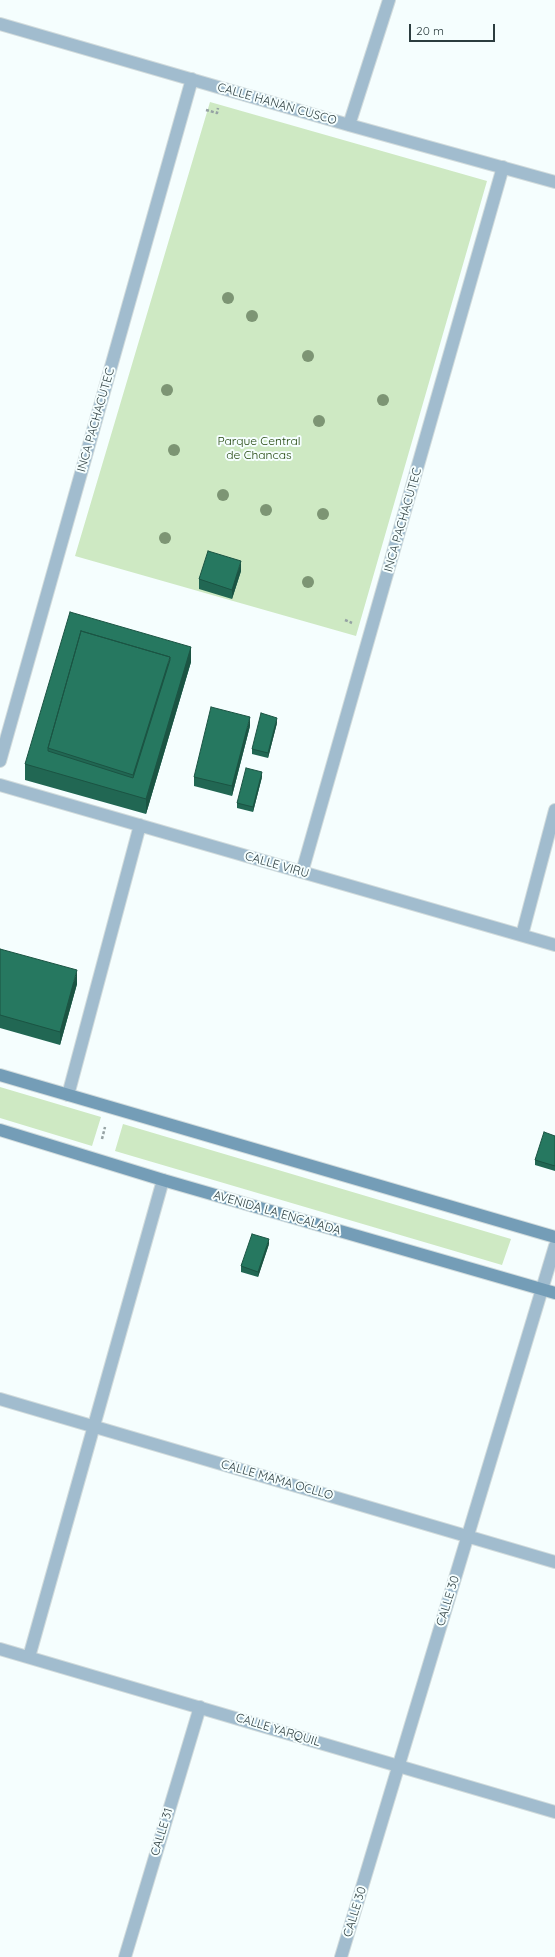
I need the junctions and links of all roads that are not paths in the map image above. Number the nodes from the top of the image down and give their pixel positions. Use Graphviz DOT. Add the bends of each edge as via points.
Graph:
graph roads {
  1 [pos="389,0"];
  2 [pos="0,24"];
  3 [pos="192,79"];
  4 [pos="349,125"];
  5 [pos="503,167"];
  6 [pos="555,182"];
  7 [pos="0,761"];
  8 [pos="0,785"];
  9 [pos="555,810"];
  10 [pos="140,825"];
  11 [pos="302,872"];
  12 [pos="522,935"];
  13 [pos="555,945"];
  14 [pos="0,1075"];
  15 [pos="68,1095"];
  16 [pos="0,1130"];
  17 [pos="163,1180"];
  18 [pos="555,1237"];
  19 [pos="555,1246"];
  20 [pos="542,1289"];
  21 [pos="555,1293"];
  22 [pos="0,1399"];
  23 [pos="94,1426"];
  24 [pos="468,1536"];
  25 [pos="555,1562"];
  26 [pos="0,1649"];
  27 [pos="29,1658"];
  28 [pos="200,1708"];
  29 [pos="398,1766"];
  30 [pos="555,1812"];
  31 [pos="125,1957"];
  32 [pos="341,1957"];
  1 -- 4 [label="street"];
  2 -- 3 [label="street, CALLE HANAN CUSCO"];
  3 -- 4 [label="street, CALLE HANAN CUSCO"];
  3 -- 7 [label="street, INCA PACHACUTEC"];
  4 -- 5 [label="street, CALLE HANAN CUSCO"];
  5 -- 6 [label="street, CALLE HANAN CUSCO"];
  5 -- 11 [label="street, INCA PACHACUTEC"];
  8 -- 10 [label="street, CALLE VIRU"];
  9 -- 12 [label="street"];
  10 -- 11 [label="street, CALLE VIRU"];
  10 -- 15 [label="street"];
  11 -- 12 [label="street, CALLE VIRU"];
  12 -- 13 [label="street, CALLE VIRU"];
  14 -- 15 [label="street"];
  15 -- 18 [label="street"];
  16 -- 17 [label="street, AVENIDA LA ENCALADA"];
  17 -- 20 [label="street, AVENIDA LA ENCALADA"];
  17 -- 23 [label="street"];
  19 -- 20 [label="street, CALLE 30"];
  20 -- 21 [label="street, AVENIDA LA ENCALADA"];
  20 -- 24 [label="street, CALLE 30"];
  22 -- 23 [label="street, CALLE MAMA OCLLO"];
  23 -- 24 [label="street, CALLE MAMA OCLLO"];
  23 -- 27 [label="street"];
  24 -- 25 [label="street, CALLE MAMA OCLLO"];
  24 -- 29 [label="street, CALLE 30"];
  26 -- 27 [label="street, CALLE YARQUIL"];
  27 -- 28 [label="street, CALLE YARQUIL"];
  28 -- 29 [label="street, CALLE YARQUIL"];
  28 -- 31 [label="street, CALLE 31"];
  29 -- 30 [label="street, CALLE YARQUIL"];
  29 -- 32 [label="street, CALLE 30"];
}
